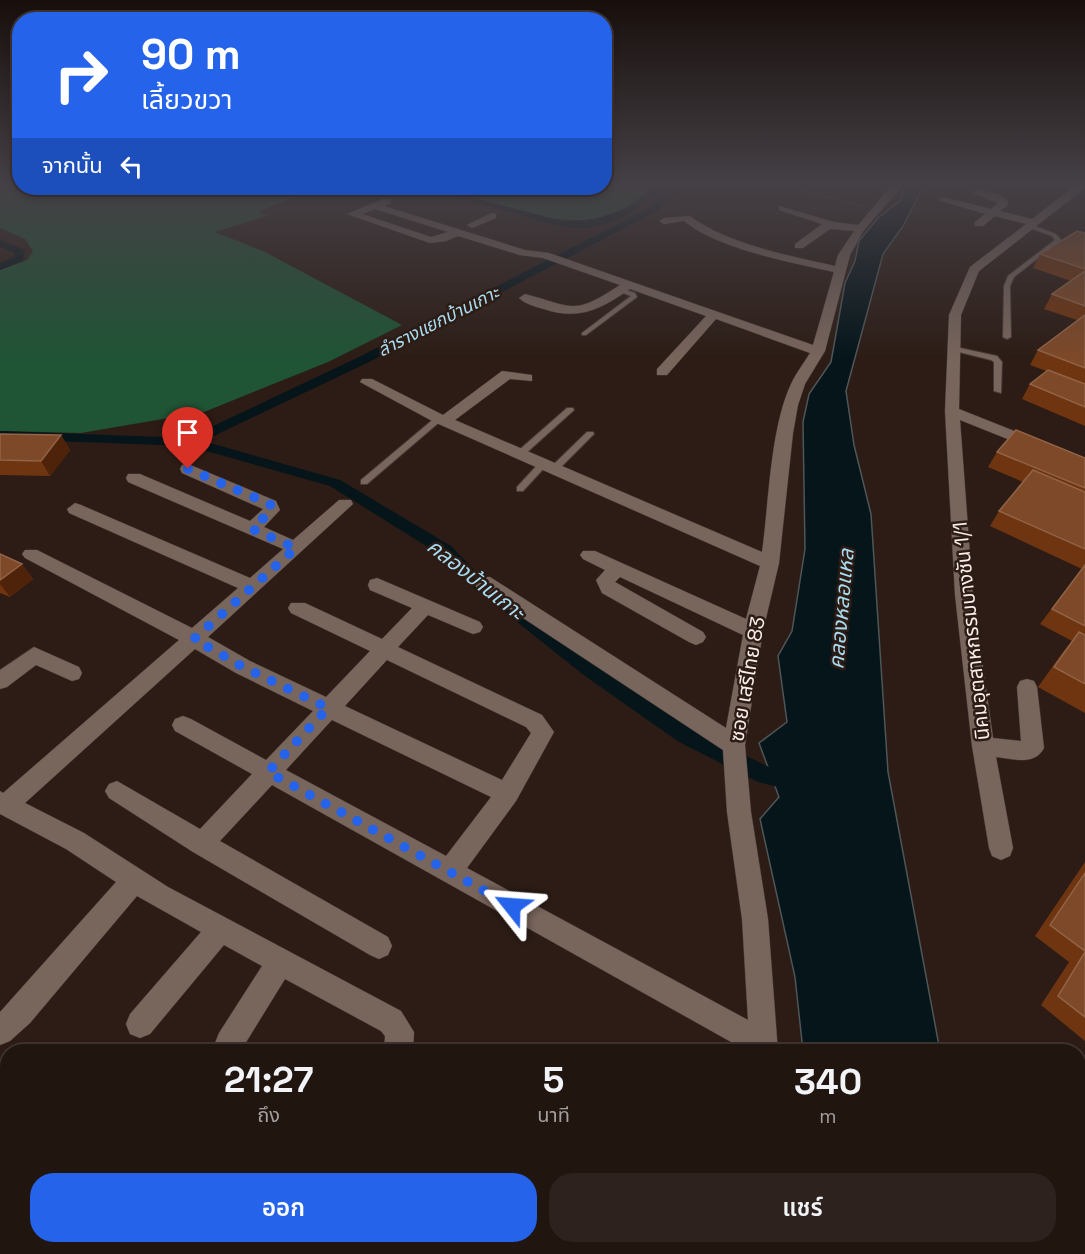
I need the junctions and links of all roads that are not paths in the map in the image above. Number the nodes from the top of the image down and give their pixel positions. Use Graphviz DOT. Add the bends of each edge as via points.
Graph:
graph roads {
  1 [pos="491,243"];
  2 [pos="527,243"];
  3 [pos="738,243"];
  4 [pos="804,243"];
  5 [pos="852,243"];
  6 [pos="1008,243"];
  7 [pos="1055,243"];
  8 [pos="799,246"];
  9 [pos="549,256"];
  10 [pos="839,270"];
  11 [pos="624,287"];
  12 [pos="525,298"];
  13 [pos="713,315"];
  14 [pos="584,334"];
  15 [pos="1007,337"];
  16 [pos="954,348"];
  17 [pos="818,351"];
  18 [pos="662,372"];
  19 [pos="527,378"];
  20 [pos="367,382"];
  21 [pos="998,391"];
  22 [pos="570,410"];
  23 [pos="952,411"];
  24 [pos="442,420"];
  25 [pos="590,434"];
  26 [pos="521,453"];
  27 [pos="1085,465"];
  28 [pos="550,466"];
  29 [pos="188,469"];
  30 [pos="134,478"];
  31 [pos="364,482"];
  32 [pos="520,489"];
  33 [pos="345,504"];
  34 [pos="75,509"];
  35 [pos="252,529"];
  36 [pos="296,548"];
  37 [pos="31,554"];
  38 [pos="590,555"];
  39 [pos="770,563"];
  40 [pos="619,568"];
  41 [pos="483,582"];
  42 [pos="377,585"];
  43 [pos="253,587"];
  44 [pos="424,607"];
  45 [pos="298,608"];
  46 [pos="473,627"];
  47 [pos="753,631"];
  48 [pos="696,637"];
  49 [pos="194,639"];
  50 [pos="383,651"];
  51 [pos="72,674"];
  52 [pos="0,681"];
  53 [pos="1027,687"];
  54 [pos="328,708"];
  55 [pos="183,725"];
  56 [pos="983,746"];
  57 [pos="735,760"];
  58 [pos="268,772"];
  59 [pos="117,791"];
  60 [pos="508,794"];
  61 [pos="3,803"];
  62 [pos="202,844"];
  63 [pos="1001,848"];
  64 [pos="449,872"];
  65 [pos="134,880"];
  66 [pos="220,930"];
  67 [pos="379,946"];
  68 [pos="280,961"];
  69 [pos="140,1024"];
  70 [pos="0,1031"];
  71 [pos="229,1043"];
  72 [pos="399,1044"];
  73 [pos="757,1044"];
  74 [pos="764,1044"];
  1 -- 9 [label="street"];
  2 -- 9 [label="street" via="547,249"];
  3 -- 10 [label="street"];
  4 -- 8 [label="street"];
  5 -- 10 [label="street, ซอย เสรีไทย 83"];
  6 -- 16 [label="street, นิคมอุตสาหกรรมบางชัน 1/1" via="974,269 955,315"];
  7 -- 15 [label="lane" via="1011,276 1007,286"];
  9 -- 11 [label="street"];
  10 -- 17 [label="street, ซอย เสรีไทย 83"];
  11 -- 12 [label="street" via="572,313 561,313"];
  11 -- 13 [label="street"];
  11 -- 14 [label="lane" via="634,297"];
  13 -- 17 [label="street"];
  13 -- 18 [label="street"];
  16 -- 21 [label="lane" via="994,358 998,362"];
  16 -- 23 [label="street, นิคมอุตสาหกรรมบางชัน 1/1"];
  17 -- 39 [label="street, ซอย เสรีไทย 83" via="798,384 785,433"];
  19 -- 24 [label="street" via="507,374"];
  20 -- 24 [label="street"];
  22 -- 26 [label="lane"];
  23 -- 27 [label="street"];
  23 -- 56 [label="street, นิคมอุตสาหกรรมบางชัน 1/1" via="964,595"];
  24 -- 26 [label="street"];
  24 -- 31 [label="lane"];
  25 -- 28 [label="lane"];
  26 -- 28 [label="street"];
  28 -- 32 [label="lane"];
  28 -- 39 [label="street"];
  29 -- 35 [label="street" via="270,504 272,510"];
  30 -- 35 [label="street"];
  33 -- 36 [label="street"];
  34 -- 43 [label="street"];
  35 -- 36 [label="street"];
  36 -- 43 [label="street"];
  37 -- 49 [label="street"];
  38 -- 40 [label="street"];
  39 -- 47 [label="street, ซอย เสรีไทย 83"];
  40 -- 47 [label="street"];
  40 -- 48 [label="street" via="605,580 609,588"];
  41 -- 57 [label="street"];
  42 -- 44 [label="street"];
  43 -- 49 [label="street"];
  44 -- 46 [label="street"];
  44 -- 50 [label="street"];
  45 -- 50 [label="street"];
  47 -- 57 [label="street, ซอย เสรีไทย 83"];
  49 -- 54 [label="street"];
  49 -- 61 [label="street"];
  50 -- 54 [label="street"];
  50 -- 60 [label="street" via="541,727 543,732"];
  51 -- 52 [label="street" via="34,655"];
  53 -- 56 [label="street" via="1033,748 1028,751"];
  54 -- 58 [label="street"];
  54 -- 60 [label="street"];
  55 -- 58 [label="street"];
  56 -- 63 [label="street, นิคมอุตสาหกรรมบางชัน 1/1"];
  57 -- 74 [label="street, ซอย เสรีไทย 83" via="755,919"];
  58 -- 62 [label="street"];
  58 -- 64 [label="street"];
  59 -- 62 [label="street"];
  60 -- 64 [label="street"];
  61 -- 65 [label="street" via="75,840"];
  62 -- 67 [label="street"];
  64 -- 73 [label="street"];
  65 -- 66 [label="street"];
  65 -- 70 [label="street" via="20,1013"];
  66 -- 68 [label="street"];
  66 -- 69 [label="street"];
  68 -- 71 [label="street"];
  68 -- 72 [label="street" via="391,1021 400,1032"];
}
